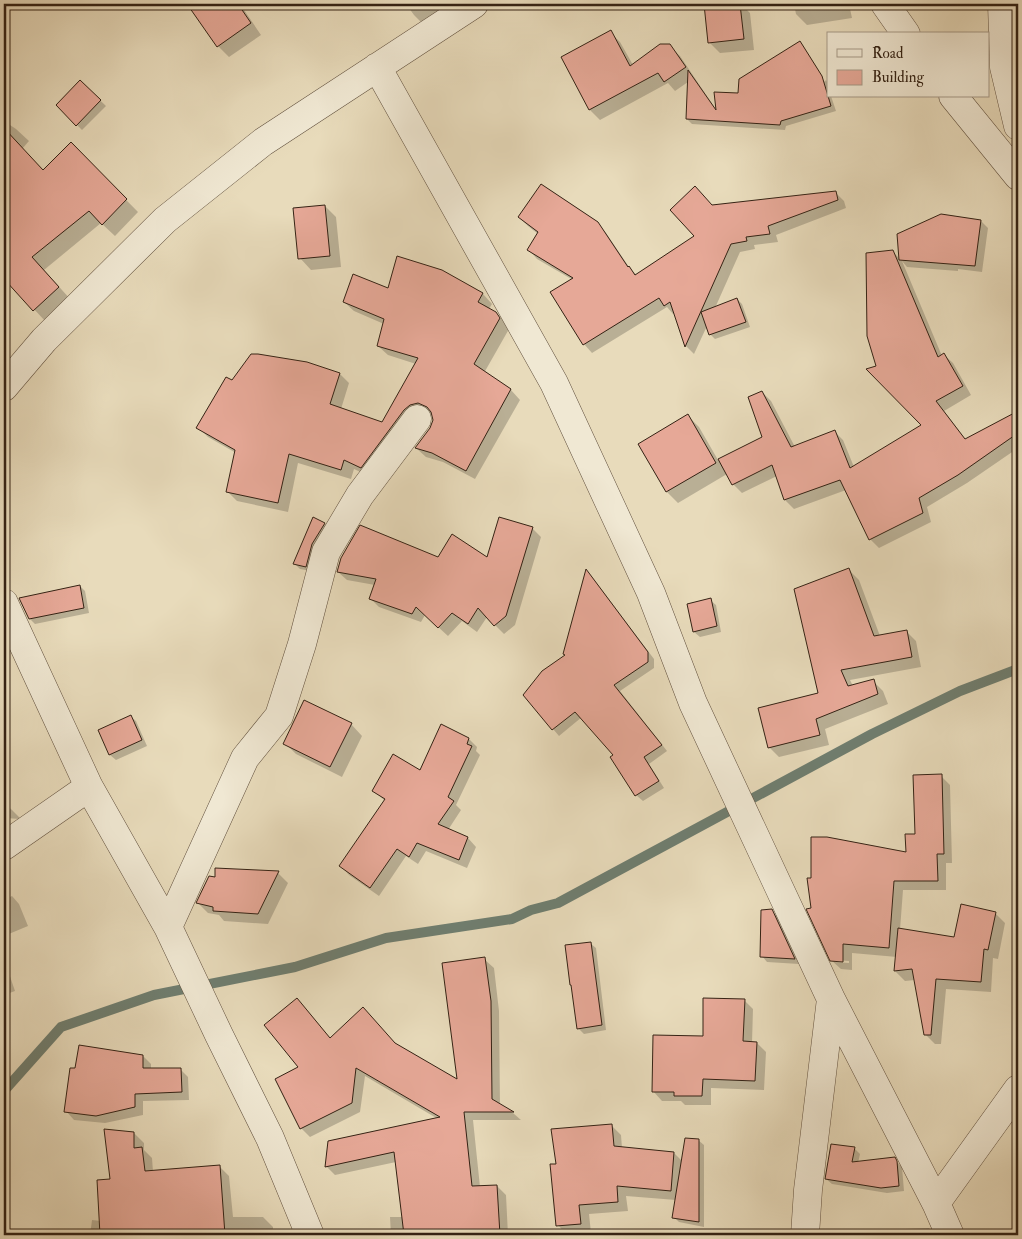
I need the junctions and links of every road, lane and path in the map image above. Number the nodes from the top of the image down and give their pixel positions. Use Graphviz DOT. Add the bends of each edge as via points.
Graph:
graph roads {
  1 [pos="474,4"];
  2 [pos="885,4"];
  3 [pos="1002,4"];
  4 [pos="905,32"];
  5 [pos="377,67"];
  6 [pos="954,98"];
  7 [pos="1018,126"];
  8 [pos="1018,176"];
  9 [pos="4,386"];
  10 [pos="417,419"];
  11 [pos="4,603"];
  12 [pos="90,786"];
  13 [pos="4,846"];
  14 [pos="168,927"];
  15 [pos="831,999"];
  16 [pos="1018,1089"];
  17 [pos="936,1203"];
  18 [pos="310,1235"];
  19 [pos="805,1235"];
  20 [pos="950,1235"];
  1 -- 5 [label="street"];
  2 -- 4 [label="street"];
  3 -- 7 [label="street" via="1004,67"];
  5 -- 9 [label="street" via="264,142 165,220 44,340"];
  5 -- 15 [label="street" via="554,383 651,593 692,703"];
  6 -- 8 [label="street"];
  10 -- 14 [label="street" via="360,495 326,552 279,716 245,758"];
  11 -- 12 [label="street"];
  12 -- 13 [label="street"];
  12 -- 14 [label="street"];
  14 -- 18 [label="street" via="270,1138"];
  15 -- 17 [label="street"];
  15 -- 19 [label="street"];
  16 -- 17 [label="street"];
  17 -- 20 [label="street"];
}
